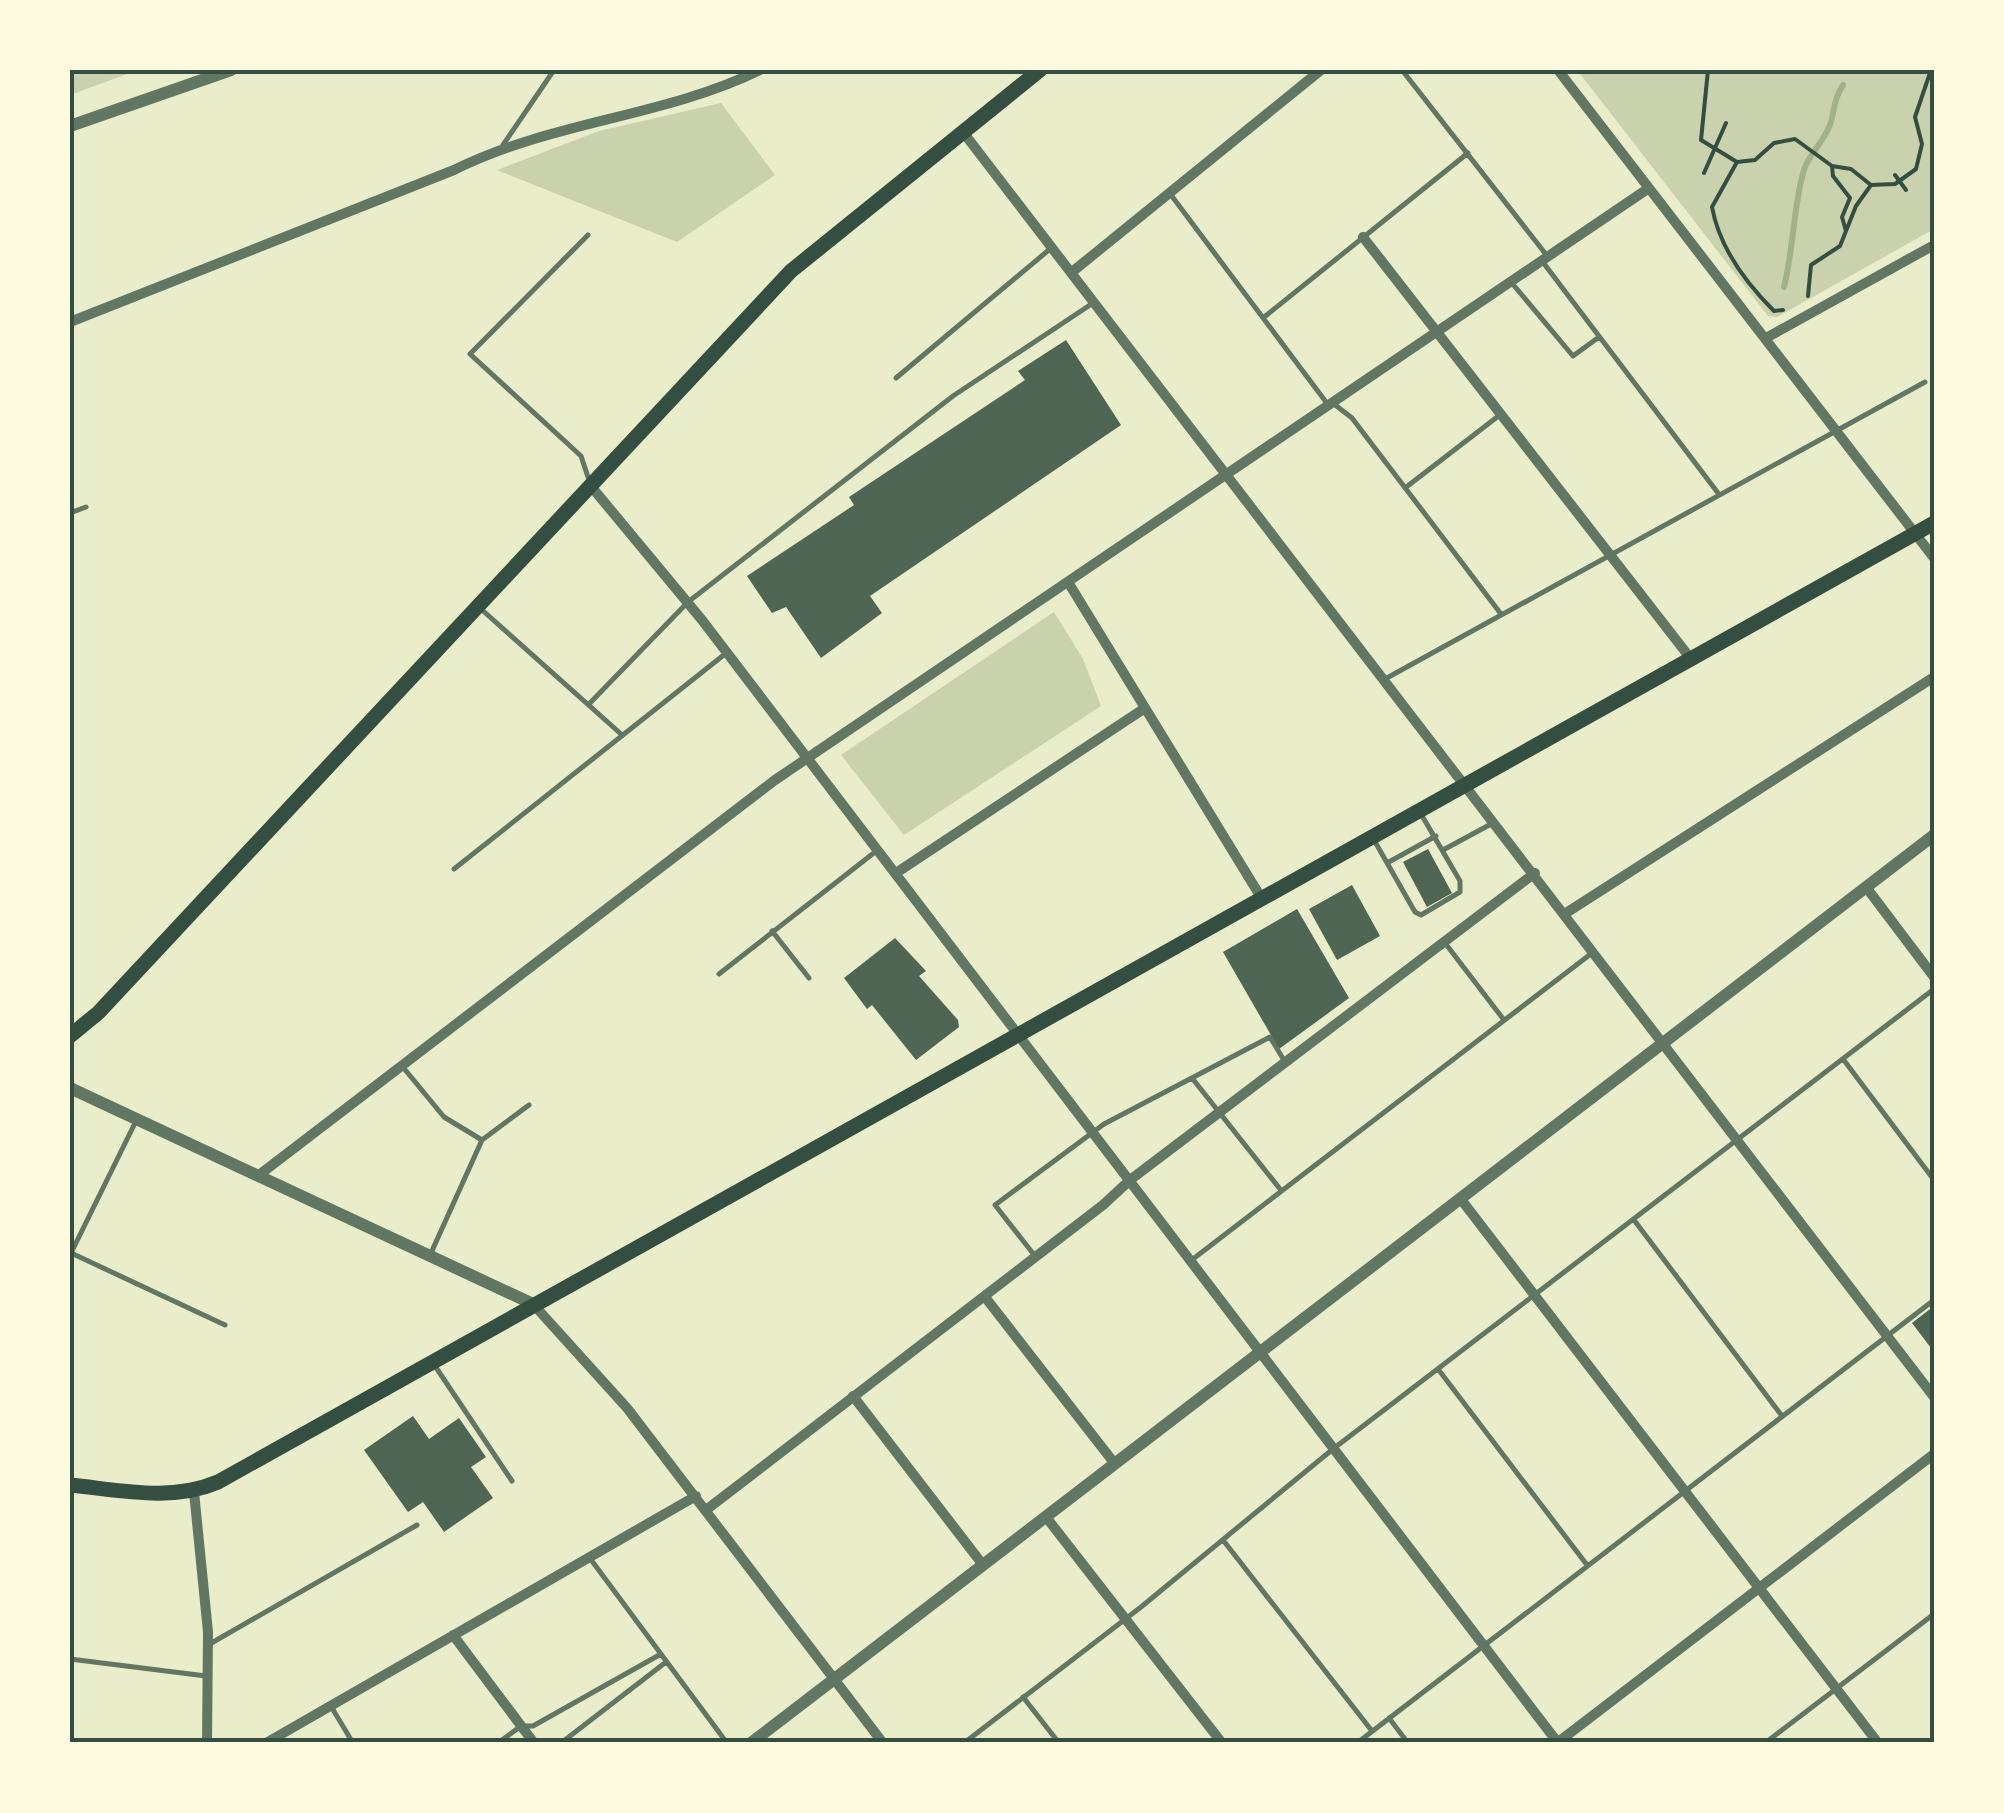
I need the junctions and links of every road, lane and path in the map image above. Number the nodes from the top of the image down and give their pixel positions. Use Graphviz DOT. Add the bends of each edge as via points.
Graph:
graph roads {
  1 [pos="230,70"];
  2 [pos="554,70"];
  3 [pos="760,70"];
  4 [pos="1040,70"];
  5 [pos="1321,70"];
  6 [pos="1402,70"];
  7 [pos="1558,70"];
  8 [pos="1708,70"];
  9 [pos="1914,70"];
  10 [pos="1931,71"];
  11 [pos="1726,123"];
  12 [pos="70,126"];
  13 [pos="963,132"];
  14 [pos="503,146"];
  15 [pos="1716,147"];
  16 [pos="1468,153"];
  17 [pos="1737,162"];
  18 [pos="1832,166"];
  19 [pos="1704,173"];
  20 [pos="1895,174"];
  21 [pos="1897,183"];
  22 [pos="1870,184"];
  23 [pos="1649,188"];
  24 [pos="1906,190"];
  25 [pos="1169,193"];
  26 [pos="1846,231"];
  27 [pos="588,235"];
  28 [pos="1363,237"];
  29 [pos="1934,245"];
  30 [pos="1052,247"];
  31 [pos="1545,259"];
  32 [pos="1072,272"];
  33 [pos="1512,282"];
  34 [pos="1096,301"];
  35 [pos="1263,318"];
  36 [pos="70,322"];
  37 [pos="1438,332"];
  38 [pos="1599,337"];
  39 [pos="1766,338"];
  40 [pos="896,378"];
  41 [pos="1924,382"];
  42 [pos="1332,405"];
  43 [pos="1501,414"];
  44 [pos="1838,433"];
  45 [pos="1228,474"];
  46 [pos="590,485"];
  47 [pos="1405,488"];
  48 [pos="1718,493"];
  49 [pos="86,506"];
  50 [pos="70,513"];
  51 [pos="1934,522"];
  52 [pos="1915,534"];
  53 [pos="1610,554"];
  54 [pos="1934,558"];
  55 [pos="1068,582"];
  56 [pos="688,602"];
  57 [pos="477,605"];
  58 [pos="1501,614"];
  59 [pos="727,652"];
  60 [pos="1690,659"];
  61 [pos="1934,677"];
  62 [pos="1385,679"];
  63 [pos="589,704"];
  64 [pos="1145,708"];
  65 [pos="621,734"];
  66 [pos="808,758"];
  67 [pos="1467,784"];
  68 [pos="1420,811"];
  69 [pos="1496,822"];
  70 [pos="1934,835"];
  71 [pos="1436,836"];
  72 [pos="1372,838"];
  73 [pos="878,850"];
  74 [pos="1443,850"];
  75 [pos="1387,863"];
  76 [pos="454,869"];
  77 [pos="896,873"];
  78 [pos="1535,874"];
  79 [pos="1866,887"];
  80 [pos="1262,899"];
  81 [pos="1566,913"];
  82 [pos="772,930"];
  83 [pos="1444,942"];
  84 [pos="1595,951"];
  85 [pos="718,974"];
  86 [pos="1934,977"];
  87 [pos="809,978"];
  88 [pos="1934,989"];
  89 [pos="1504,1020"];
  90 [pos="1018,1034"];
  91 [pos="70,1036"];
  92 [pos="1664,1042"];
  93 [pos="1843,1059"];
  94 [pos="1285,1062"];
  95 [pos="402,1066"];
  96 [pos="1192,1078"];
  97 [pos="70,1088"];
  98 [pos="529,1105"];
  99 [pos="1219,1112"];
  100 [pos="137,1118"];
  101 [pos="1092,1132"];
  102 [pos="482,1140"];
  103 [pos="1738,1140"];
  104 [pos="259,1176"];
  105 [pos="1130,1180"];
  106 [pos="1934,1180"];
  107 [pos="1280,1189"];
  108 [pos="1460,1198"];
  109 [pos="1634,1220"];
  110 [pos="71,1254"];
  111 [pos="430,1255"];
  112 [pos="1036,1257"];
  113 [pos="1191,1261"];
  114 [pos="1536,1295"];
  115 [pos="985,1296"];
  116 [pos="1934,1300"];
  117 [pos="533,1304"];
  118 [pos="225,1325"];
  119 [pos="1887,1336"];
  120 [pos="1260,1353"];
  121 [pos="432,1360"];
  122 [pos="1438,1370"];
  123 [pos="853,1396"];
  124 [pos="1934,1397"];
  125 [pos="1782,1416"];
  126 [pos="1333,1449"];
  127 [pos="1934,1454"];
  128 [pos="1115,1464"];
  129 [pos="512,1480"];
  130 [pos="70,1485"];
  131 [pos="1685,1490"];
  132 [pos="194,1492"];
  133 [pos="696,1496"];
  134 [pos="706,1510"];
  135 [pos="1046,1516"];
  136 [pos="417,1525"];
  137 [pos="1223,1540"];
  138 [pos="589,1557"];
  139 [pos="983,1565"];
  140 [pos="1588,1565"];
  141 [pos="1759,1588"];
  142 [pos="1934,1614"];
  143 [pos="1126,1619"];
  144 [pos="453,1635"];
  145 [pos="1483,1645"];
  146 [pos="208,1646"];
  147 [pos="661,1654"];
  148 [pos="70,1659"];
  149 [pos="666,1662"];
  150 [pos="208,1676"];
  151 [pos="834,1679"];
  152 [pos="1836,1688"];
  153 [pos="1023,1698"];
  154 [pos="331,1706"];
  155 [pos="1389,1718"];
  156 [pos="521,1726"];
  157 [pos="1372,1731"];
  158 [pos="756,1741"];
  159 [pos="1360,1742"];
  160 [pos="208,1743"];
  161 [pos="266,1743"];
  162 [pos="353,1743"];
  163 [pos="498,1743"];
  164 [pos="534,1743"];
  165 [pos="561,1743"];
  166 [pos="727,1743"];
  167 [pos="883,1743"];
  168 [pos="964,1743"];
  169 [pos="1059,1743"];
  170 [pos="1222,1743"];
  171 [pos="1408,1743"];
  172 [pos="1557,1743"];
  173 [pos="1765,1743"];
  174 [pos="1878,1743"];
  1 -- 12 [label="street"];
  2 -- 14 [label="lane"];
  3 -- 14 [label="street" via="703,94"];
  4 -- 13 [label="main road"];
  5 -- 25 [label="street"];
  6 -- 16 [label="lane"];
  7 -- 23 [label="street"];
  8 -- 15 [label="path" via="1701,140"];
  9 -- 10 [label="path"];
  10 -- 21 [label="path" via="1916,117 1922,157"];
  11 -- 15 [label="path"];
  13 -- 30 [label="street"];
  13 -- 46 [label="main road" via="791,271"];
  14 -- 36 [label="street"];
  15 -- 17 [label="path"];
  15 -- 19 [label="path"];
  16 -- 28 [label="lane"];
  16 -- 31 [label="lane"];
  17 -- 18 [label="path" via="1794,139"];
  17 -- 26 [label="path" via="1712,207 1714,222 1722,243 1774,311 1808,296 1811,265 1840,246"];
  18 -- 22 [label="path" via="1852,169"];
  18 -- 26 [label="path" via="1850,198 1842,217"];
  20 -- 21 [label="path"];
  21 -- 22 [label="path"];
  21 -- 24 [label="path"];
  22 -- 26 [label="path"];
  23 -- 31 [label="street"];
  23 -- 39 [label="street"];
  25 -- 32 [label="street"];
  25 -- 35 [label="lane"];
  27 -- 46 [label="lane" via="470,354 581,456"];
  28 -- 35 [label="lane"];
  28 -- 37 [label="street"];
  29 -- 39 [label="street"];
  30 -- 32 [label="street"];
  30 -- 40 [label="lane"];
  31 -- 33 [label="street"];
  31 -- 38 [label="lane"];
  32 -- 34 [label="street"];
  33 -- 37 [label="street"];
  33 -- 38 [label="lane" via="1573,356"];
  34 -- 45 [label="street"];
  34 -- 56 [label="lane" via="953,396"];
  35 -- 42 [label="lane"];
  37 -- 42 [label="street"];
  37 -- 43 [label="street"];
  38 -- 48 [label="lane"];
  39 -- 44 [label="street"];
  41 -- 44 [label="lane"];
  42 -- 45 [label="street"];
  42 -- 47 [label="lane" via="1352,418"];
  43 -- 47 [label="lane"];
  43 -- 53 [label="street"];
  44 -- 48 [label="lane" via="1808,442"];
  44 -- 52 [label="street"];
  45 -- 55 [label="street"];
  45 -- 62 [label="street"];
  46 -- 56 [label="street"];
  46 -- 57 [label="main road"];
  47 -- 58 [label="lane"];
  48 -- 53 [label="lane"];
  49 -- 50 [label="lane"];
  51 -- 52 [label="main road"];
  52 -- 54 [label="street"];
  52 -- 60 [label="main road"];
  53 -- 58 [label="lane"];
  53 -- 60 [label="street"];
  55 -- 64 [label="street"];
  55 -- 66 [label="street"];
  56 -- 59 [label="street"];
  56 -- 63 [label="lane"];
  57 -- 63 [label="lane"];
  57 -- 91 [label="main road"];
  58 -- 62 [label="lane"];
  59 -- 65 [label="lane"];
  59 -- 66 [label="street"];
  60 -- 67 [label="main road"];
  61 -- 81 [label="street"];
  62 -- 67 [label="street"];
  63 -- 65 [label="lane"];
  64 -- 77 [label="street"];
  64 -- 80 [label="street"];
  65 -- 76 [label="lane"];
  66 -- 73 [label="street"];
  66 -- 95 [label="street"];
  67 -- 68 [label="main road"];
  67 -- 69 [label="street"];
  68 -- 71 [label="lane"];
  68 -- 72 [label="main road"];
  69 -- 74 [label="lane"];
  69 -- 78 [label="street"];
  70 -- 79 [label="street"];
  71 -- 74 [label="lane"];
  71 -- 75 [label="lane"];
  72 -- 75 [label="lane"];
  72 -- 80 [label="main road"];
  73 -- 77 [label="street"];
  73 -- 82 [label="lane"];
  74 -- 75 [label="lane" via="1460,892 1421,915"];
  77 -- 90 [label="street"];
  78 -- 81 [label="street"];
  78 -- 83 [label="street"];
  79 -- 86 [label="street"];
  79 -- 92 [label="street"];
  80 -- 90 [label="main road"];
  81 -- 84 [label="street"];
  82 -- 85 [label="lane"];
  82 -- 87 [label="lane"];
  83 -- 89 [label="lane"];
  83 -- 94 [label="street"];
  84 -- 89 [label="lane"];
  84 -- 92 [label="street"];
  88 -- 93 [label="lane"];
  89 -- 107 [label="lane"];
  90 -- 101 [label="street"];
  90 -- 117 [label="main road"];
  92 -- 103 [label="street"];
  92 -- 108 [label="street"];
  93 -- 103 [label="lane"];
  93 -- 106 [label="lane"];
  94 -- 96 [label="lane" via="1270,1037"];
  94 -- 99 [label="street"];
  95 -- 102 [label="lane" via="444,1116"];
  95 -- 104 [label="street"];
  96 -- 99 [label="lane"];
  96 -- 101 [label="lane"];
  97 -- 100 [label="street"];
  98 -- 102 [label="lane"];
  99 -- 105 [label="street"];
  99 -- 107 [label="lane"];
  100 -- 104 [label="street"];
  100 -- 110 [label="lane"];
  101 -- 105 [label="street"];
  101 -- 112 [label="lane" via="995,1204"];
  102 -- 111 [label="lane"];
  103 -- 109 [label="lane"];
  103 -- 119 [label="street"];
  104 -- 111 [label="street"];
  105 -- 112 [label="street"];
  105 -- 113 [label="street"];
  107 -- 113 [label="lane"];
  108 -- 114 [label="street"];
  108 -- 120 [label="street"];
  109 -- 114 [label="lane"];
  109 -- 125 [label="lane"];
  110 -- 118 [label="lane"];
  111 -- 117 [label="street"];
  112 -- 115 [label="street"];
  113 -- 120 [label="street"];
  114 -- 122 [label="lane"];
  114 -- 131 [label="street"];
  115 -- 123 [label="street"];
  115 -- 128 [label="street"];
  116 -- 119 [label="lane"];
  117 -- 121 [label="main road"];
  117 -- 133 [label="street"];
  119 -- 124 [label="street"];
  119 -- 125 [label="lane"];
  120 -- 126 [label="street"];
  120 -- 128 [label="street"];
  121 -- 129 [label="lane"];
  121 -- 132 [label="main road"];
  122 -- 126 [label="lane"];
  122 -- 140 [label="lane"];
  123 -- 134 [label="street"];
  123 -- 139 [label="street"];
  125 -- 131 [label="lane"];
  126 -- 137 [label="lane"];
  126 -- 145 [label="street"];
  127 -- 141 [label="street"];
  128 -- 135 [label="street"];
  130 -- 132 [label="main road"];
  131 -- 140 [label="lane"];
  131 -- 141 [label="street"];
  132 -- 146 [label="street"];
  133 -- 134 [label="street"];
  133 -- 138 [label="street"];
  134 -- 151 [label="street"];
  135 -- 139 [label="street"];
  135 -- 143 [label="street"];
  136 -- 146 [label="lane"];
  137 -- 143 [label="lane"];
  137 -- 157 [label="lane"];
  138 -- 144 [label="street"];
  138 -- 147 [label="lane"];
  139 -- 151 [label="street"];
  140 -- 145 [label="lane"];
  141 -- 152 [label="street"];
  141 -- 172 [label="street"];
  142 -- 152 [label="lane"];
  143 -- 153 [label="lane"];
  143 -- 170 [label="street"];
  144 -- 154 [label="street"];
  144 -- 156 [label="street"];
  145 -- 155 [label="lane"];
  145 -- 172 [label="street"];
  146 -- 150 [label="street"];
  147 -- 149 [label="lane"];
  147 -- 156 [label="lane" via="533,1726"];
  148 -- 150 [label="lane"];
  149 -- 165 [label="lane"];
  149 -- 166 [label="lane"];
  150 -- 160 [label="street"];
  151 -- 158 [label="street"];
  151 -- 167 [label="street"];
  152 -- 173 [label="lane"];
  152 -- 174 [label="street"];
  153 -- 168 [label="lane"];
  153 -- 169 [label="lane"];
  154 -- 161 [label="street"];
  154 -- 162 [label="lane"];
  155 -- 157 [label="lane"];
  155 -- 171 [label="lane"];
  156 -- 163 [label="lane"];
  156 -- 164 [label="street"];
  157 -- 159 [label="lane"];
}
